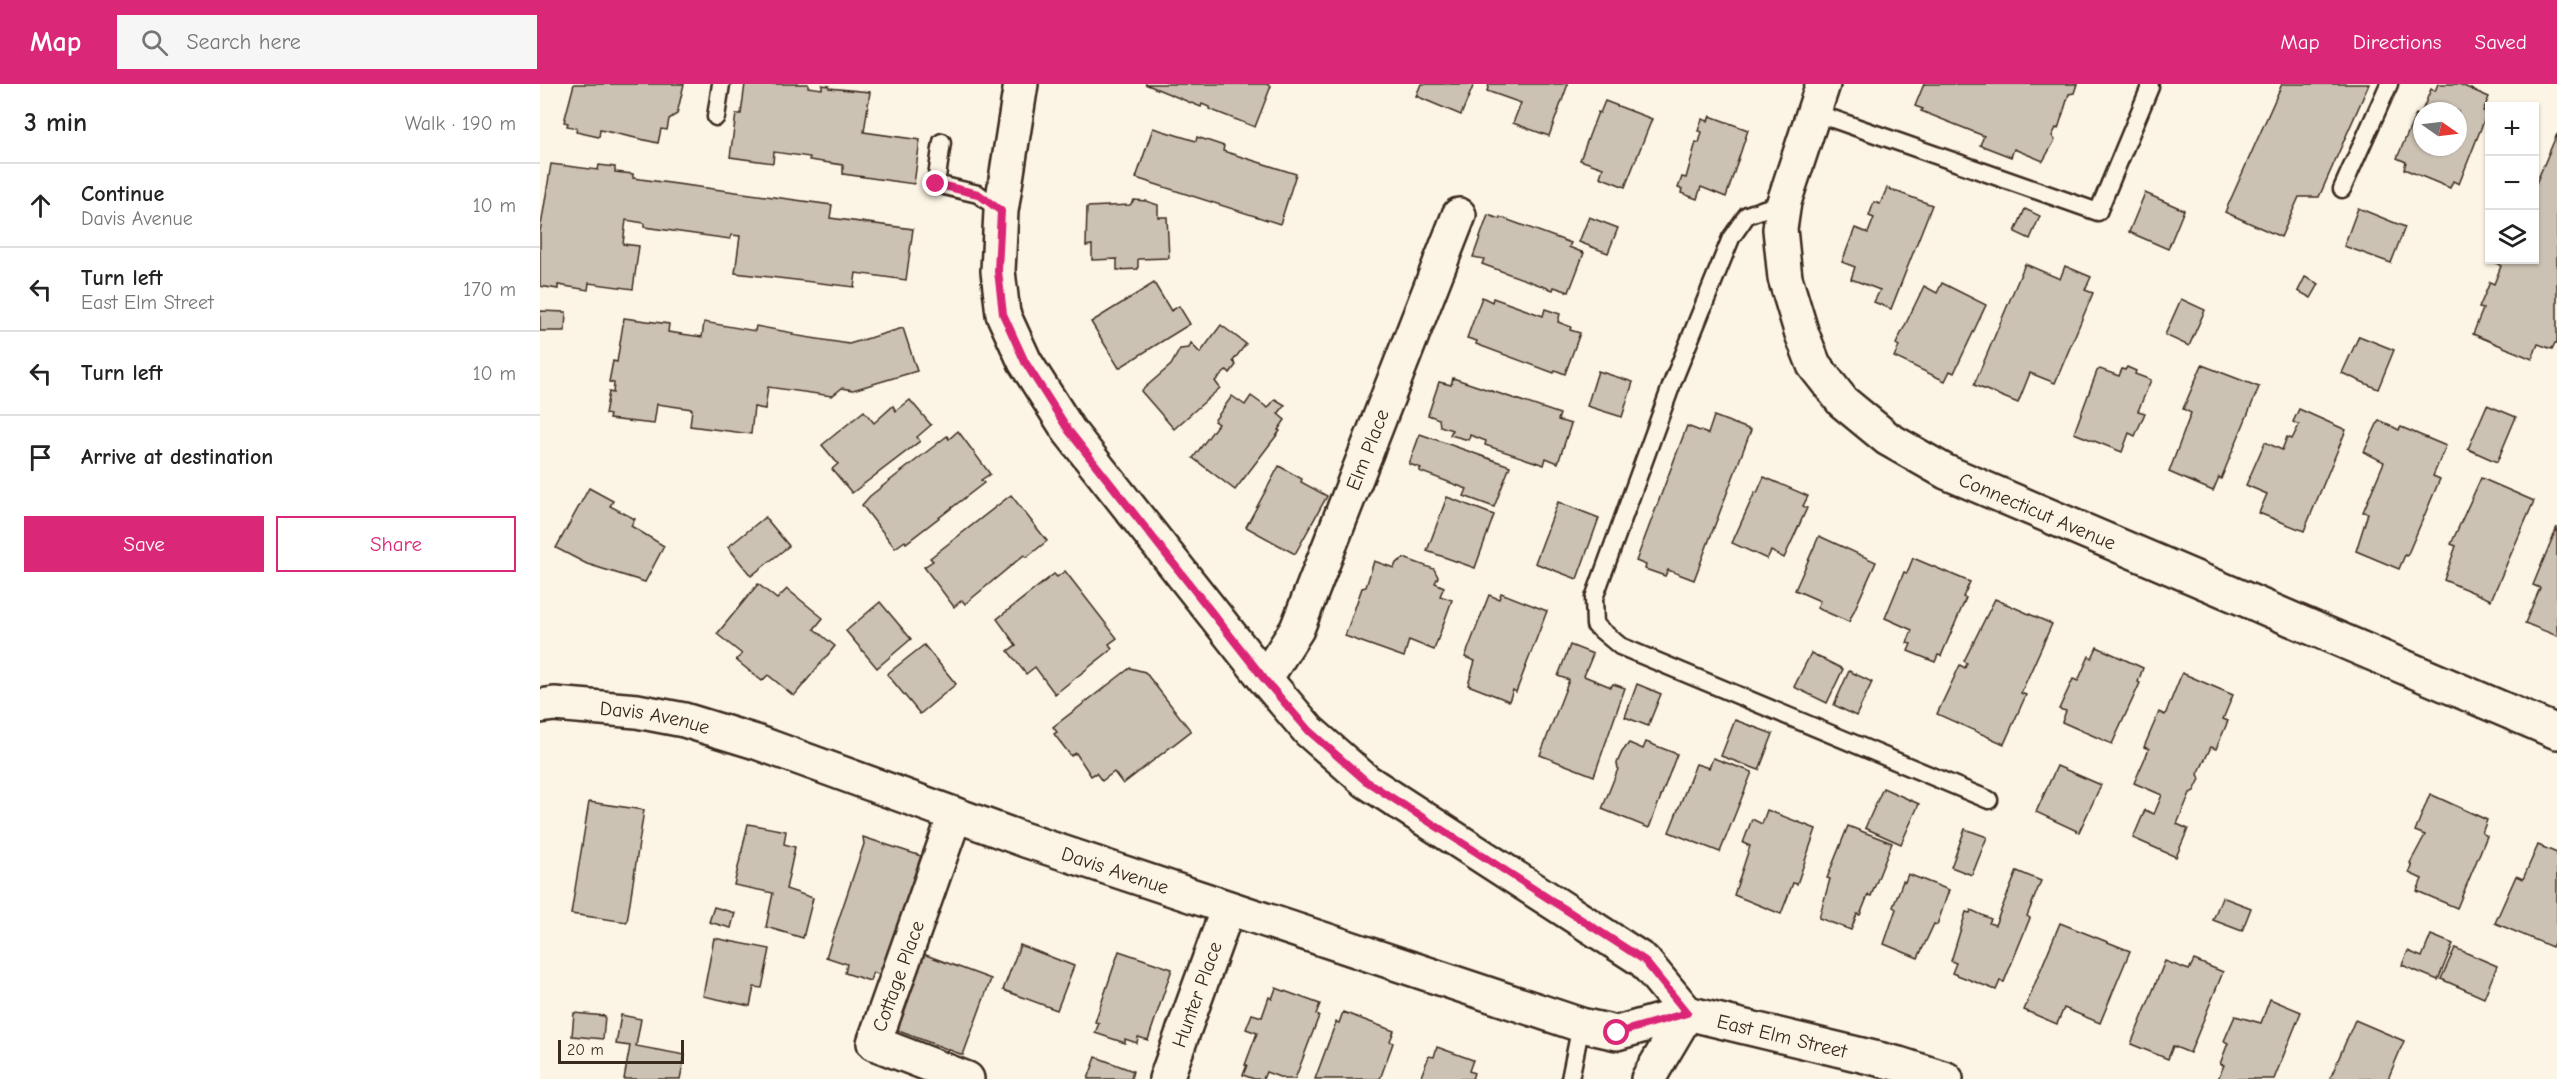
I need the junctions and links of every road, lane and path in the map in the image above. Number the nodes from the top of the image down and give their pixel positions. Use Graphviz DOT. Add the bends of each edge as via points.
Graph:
graph roads {
  1 [pos="721,84"];
  2 [pos="1021,84"];
  3 [pos="2389,84"];
  4 [pos="2150,87"];
  5 [pos="1818,98"];
  6 [pos="716,117"];
  7 [pos="942,142"];
  8 [pos="2342,189"];
  9 [pos="1784,202"];
  10 [pos="1001,211"];
  11 [pos="1459,215"];
  12 [pos="1265,680"];
  13 [pos="545,697"];
  14 [pos="2557,732"];
  15 [pos="1989,800"];
  16 [pos="955,815"];
  17 [pos="1228,908"];
  18 [pos="1687,1013"];
  19 [pos="1581,1025"];
  20 [pos="966,1079"];
  21 [pos="1166,1079"];
  22 [pos="1570,1079"];
  23 [pos="1648,1079"];
  24 [pos="1946,1079"];
  1 -- 6 [label="lane"];
  2 -- 10 [label="street"];
  3 -- 8 [label="lane"];
  4 -- 5 [label="lane" via="2098,212"];
  5 -- 9 [label="street, Connecticut Avenue"];
  7 -- 10 [label="lane" via="936,184 978,194"];
  9 -- 14 [label="street, Connecticut Avenue" via="1780,230 1785,279 1814,365 1843,402 1888,439 1946,472"];
  9 -- 15 [label="lane" via="1747,215 1731,238 1673,381 1594,598 1595,625 1620,646"];
  10 -- 12 [label="street" via="998,271 1003,314 1025,362 1069,431"];
  11 -- 12 [label="street, Elm Place" via="1297,629"];
  12 -- 18 [label="street" via="1309,731 1366,781 1644,960"];
  13 -- 16 [label="street, Davis Avenue" via="684,720 756,742"];
  16 -- 17 [label="street, Davis Avenue"];
  16 -- 20 [label="street, Cottage Place" via="874,1043"];
  17 -- 19 [label="street, Davis Avenue"];
  17 -- 21 [label="street, Hunter Place"];
  18 -- 19 [label="street, Davis Avenue" via="1617,1033"];
  18 -- 23 [label="street"];
  18 -- 24 [label="street, East Elm Street"];
  19 -- 22 [label="lane"];
}
